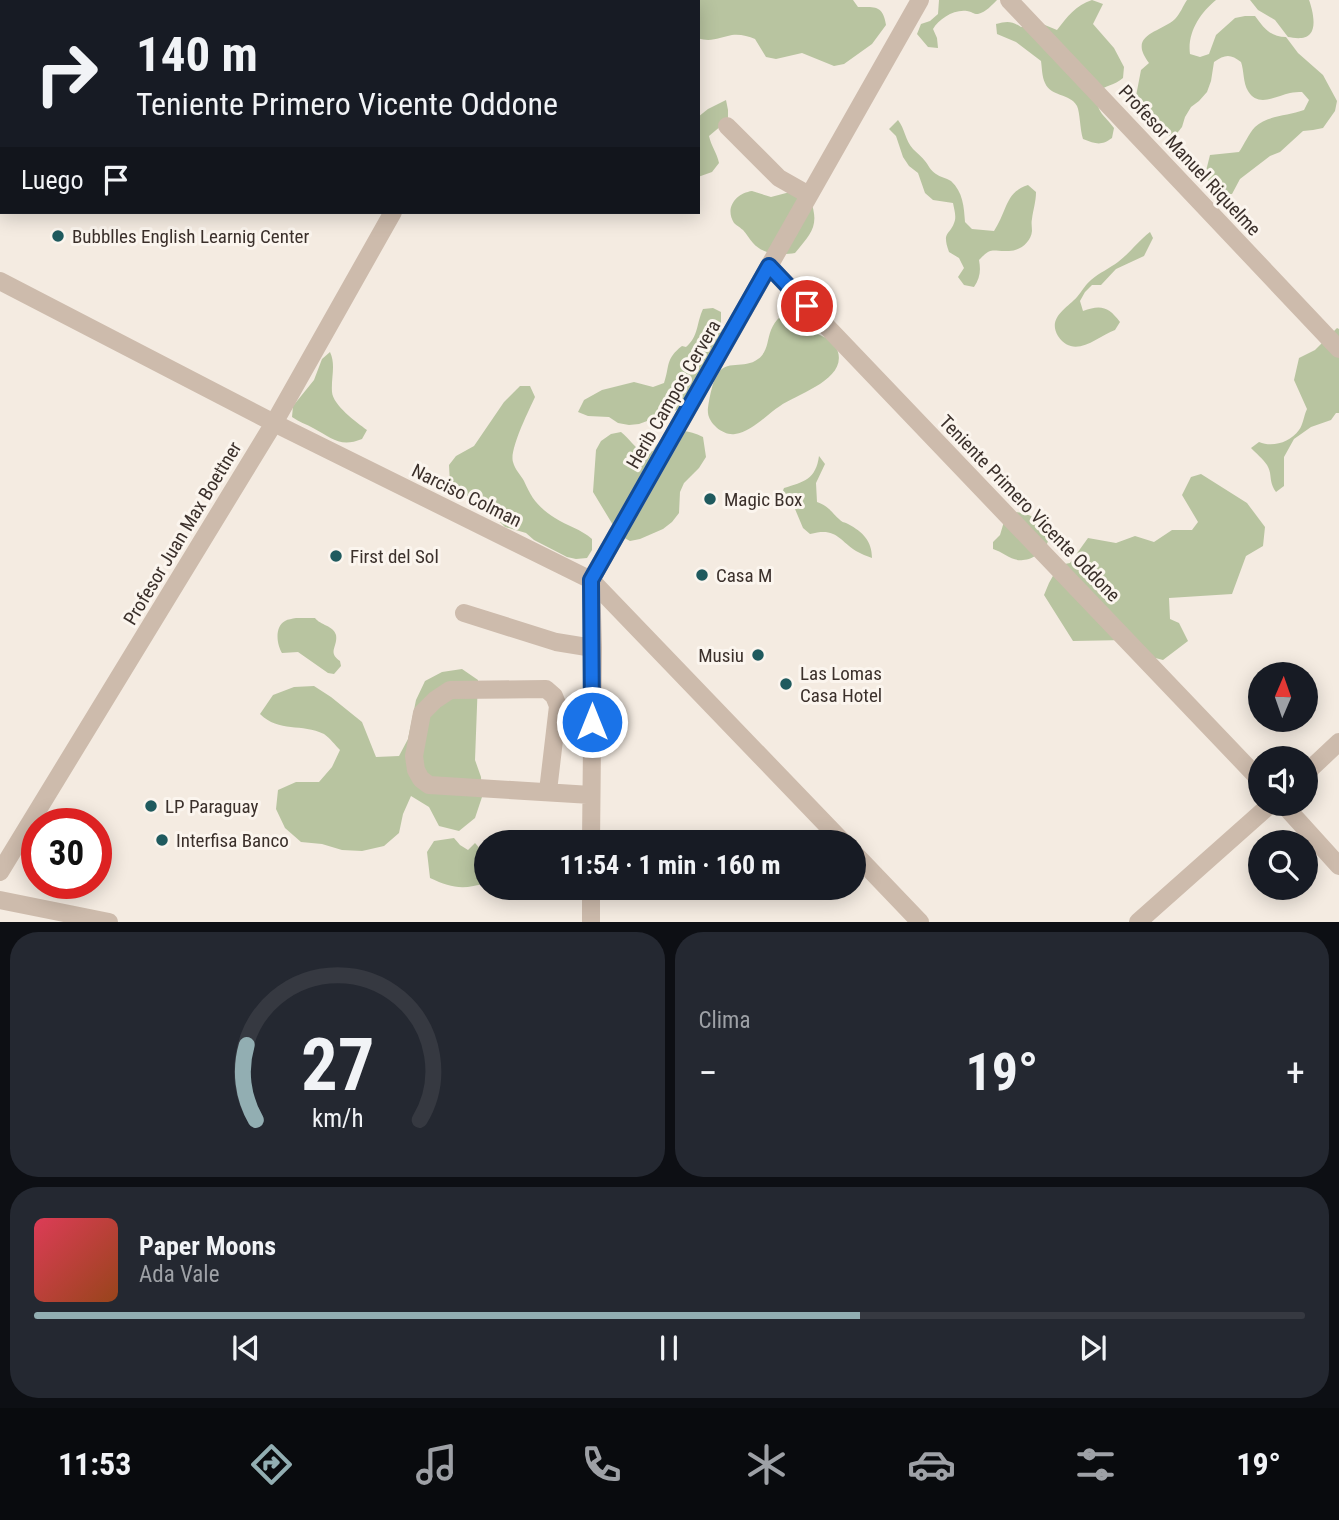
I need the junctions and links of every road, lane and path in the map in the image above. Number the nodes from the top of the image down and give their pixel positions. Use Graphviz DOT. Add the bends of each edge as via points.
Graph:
graph roads {
  1 [pos="920,0"];
  2 [pos="1009,0"];
  3 [pos="727,126"];
  4 [pos="809,195"];
  5 [pos="392,214"];
  6 [pos="769,266"];
  7 [pos="0,281"];
  8 [pos="1339,349"];
  9 [pos="274,423"];
  10 [pos="591,580"];
  11 [pos="464,613"];
  12 [pos="593,648"];
  13 [pos="1339,742"];
  14 [pos="1318,762"];
  15 [pos="1248,767"];
  16 [pos="548,791"];
  17 [pos="592,795"];
  18 [pos="1257,816"];
  19 [pos="1294,816"];
  20 [pos="591,830"];
  21 [pos="831,830"];
  22 [pos="866,866"];
  23 [pos="1339,866"];
  24 [pos="0,872"];
  25 [pos="0,900"];
  26 [pos="591,900"];
  27 [pos="109,922"];
  28 [pos="590,922"];
  29 [pos="920,922"];
  30 [pos="1138,922"];
  1 -- 4 [label="street, Herib Campos Cervera"];
  2 -- 8 [label="street, Profesor Manuel Riquelme"];
  3 -- 4 [label="street" via="779,178"];
  4 -- 6 [label="street, Herib Campos Cervera"];
  5 -- 9 [label="street, Profesor Juan Max Boettner"];
  6 -- 10 [label="street, Herib Campos Cervera"];
  6 -- 15 [label="street, Teniente Primero Vicente Oddone"];
  7 -- 9 [label="street, Narciso Colman"];
  9 -- 10 [label="street, Narciso Colman"];
  9 -- 24 [label="street, Profesor Juan Max Boettner"];
  10 -- 12 [label="street"];
  10 -- 21 [label="street, Narciso Colman"];
  11 -- 12 [label="street" via="556,642"];
  12 -- 17 [label="street"];
  13 -- 14 [label="street"];
  16 -- 16 [label="street" via="558,706 546,689 450,690 422,713 414,756 416,770 429,785"];
  16 -- 17 [label="street"];
  17 -- 20 [label="street"];
  18 -- 30 [label="street"];
  19 -- 23 [label="street"];
  22 -- 29 [label="street"];
  25 -- 27 [label="street"];
  26 -- 28 [label="street"];
}
